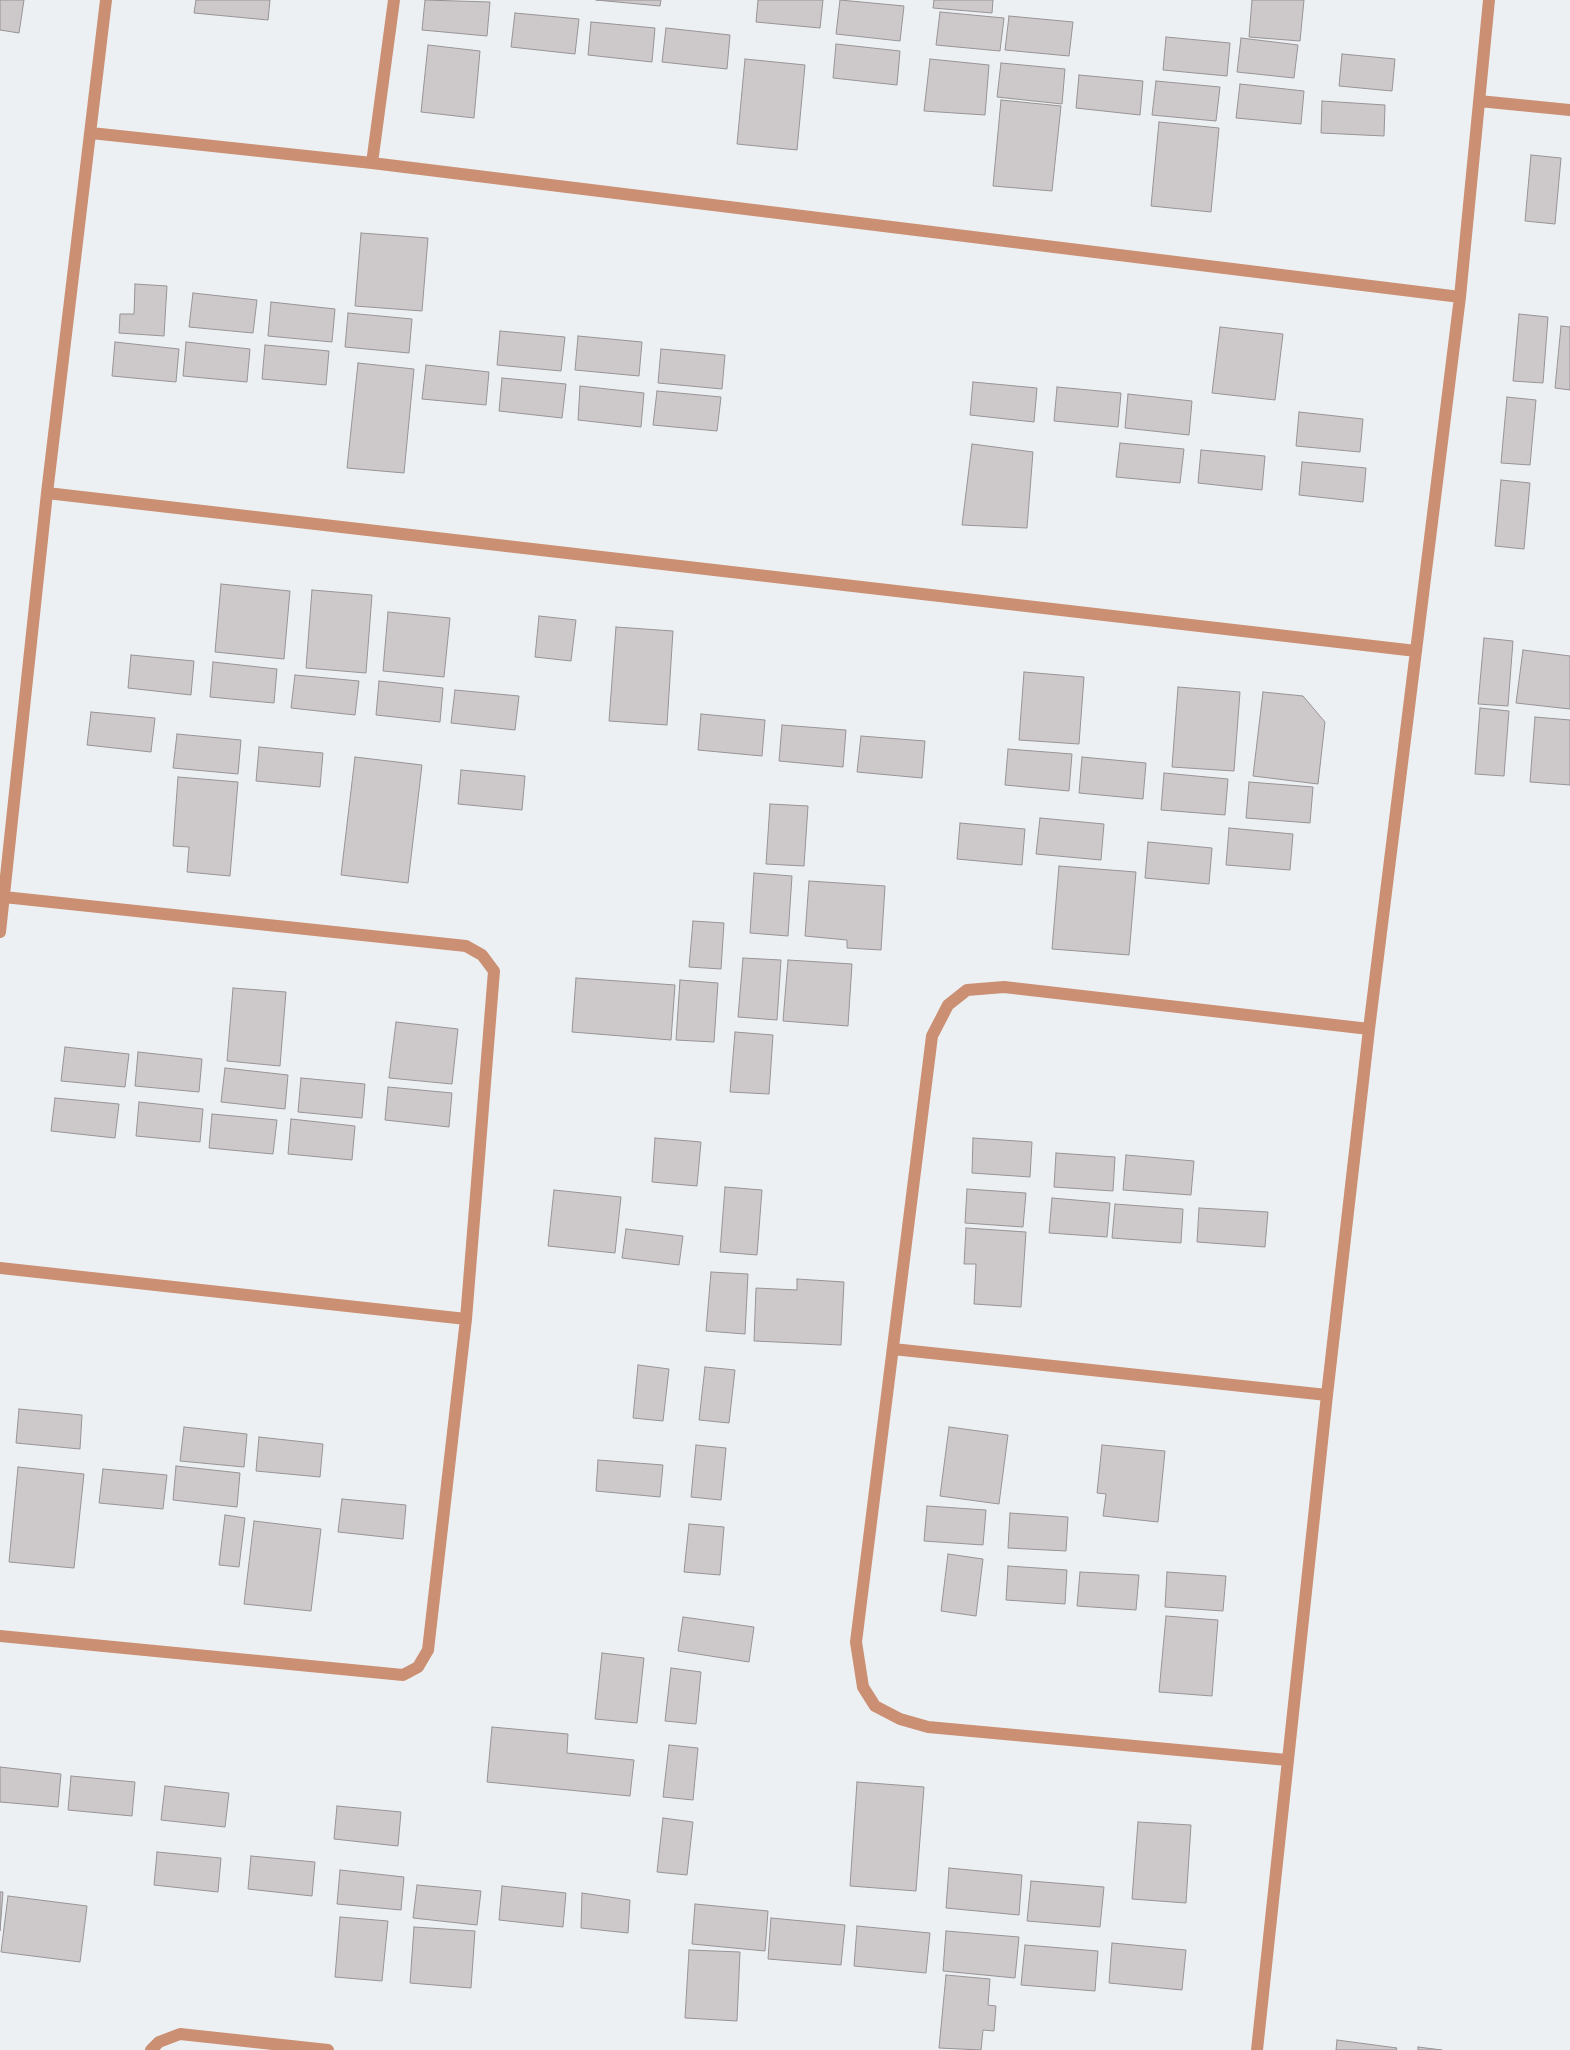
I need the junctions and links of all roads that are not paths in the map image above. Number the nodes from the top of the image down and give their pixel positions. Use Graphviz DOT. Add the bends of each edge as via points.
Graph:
graph roads {
  1 [pos="106,0"];
  2 [pos="394,0"];
  3 [pos="1489,0"];
  4 [pos="1479,101"];
  5 [pos="1570,110"];
  6 [pos="91,133"];
  7 [pos="372,163"];
  8 [pos="1460,297"];
  9 [pos="47,493"];
  10 [pos="1416,651"];
  11 [pos="4,897"];
  12 [pos="0,932"];
  13 [pos="1369,1029"];
  14 [pos="0,1268"];
  15 [pos="466,1319"];
  16 [pos="894,1349"];
  17 [pos="1327,1395"];
  18 [pos="0,1636"];
  19 [pos="1287,1760"];
  20 [pos="151,2050"];
  21 [pos="328,2050"];
  22 [pos="1257,2050"];
  1 -- 6 [label="street"];
  2 -- 7 [label="street"];
  3 -- 4 [label="street"];
  4 -- 5 [label="street"];
  4 -- 8 [label="street"];
  6 -- 7 [label="street"];
  6 -- 9 [label="street"];
  7 -- 8 [label="street"];
  8 -- 10 [label="street"];
  9 -- 10 [label="street"];
  9 -- 11 [label="street"];
  10 -- 13 [label="street"];
  11 -- 12 [label="street"];
  11 -- 15 [label="street" via="466,946 482,956 494,971"];
  13 -- 16 [label="street" via="1004,987 967,990 948,1005 932,1036"];
  13 -- 17 [label="street"];
  14 -- 15 [label="street"];
  15 -- 18 [label="street" via="428,1650 418,1667 403,1675"];
  16 -- 17 [label="street"];
  16 -- 19 [label="street" via="856,1642 863,1687 875,1706 900,1719 928,1727"];
  17 -- 19 [label="street"];
  19 -- 22 [label="street"];
  20 -- 21 [label="street" via="160,2042 180,2034"];
}
